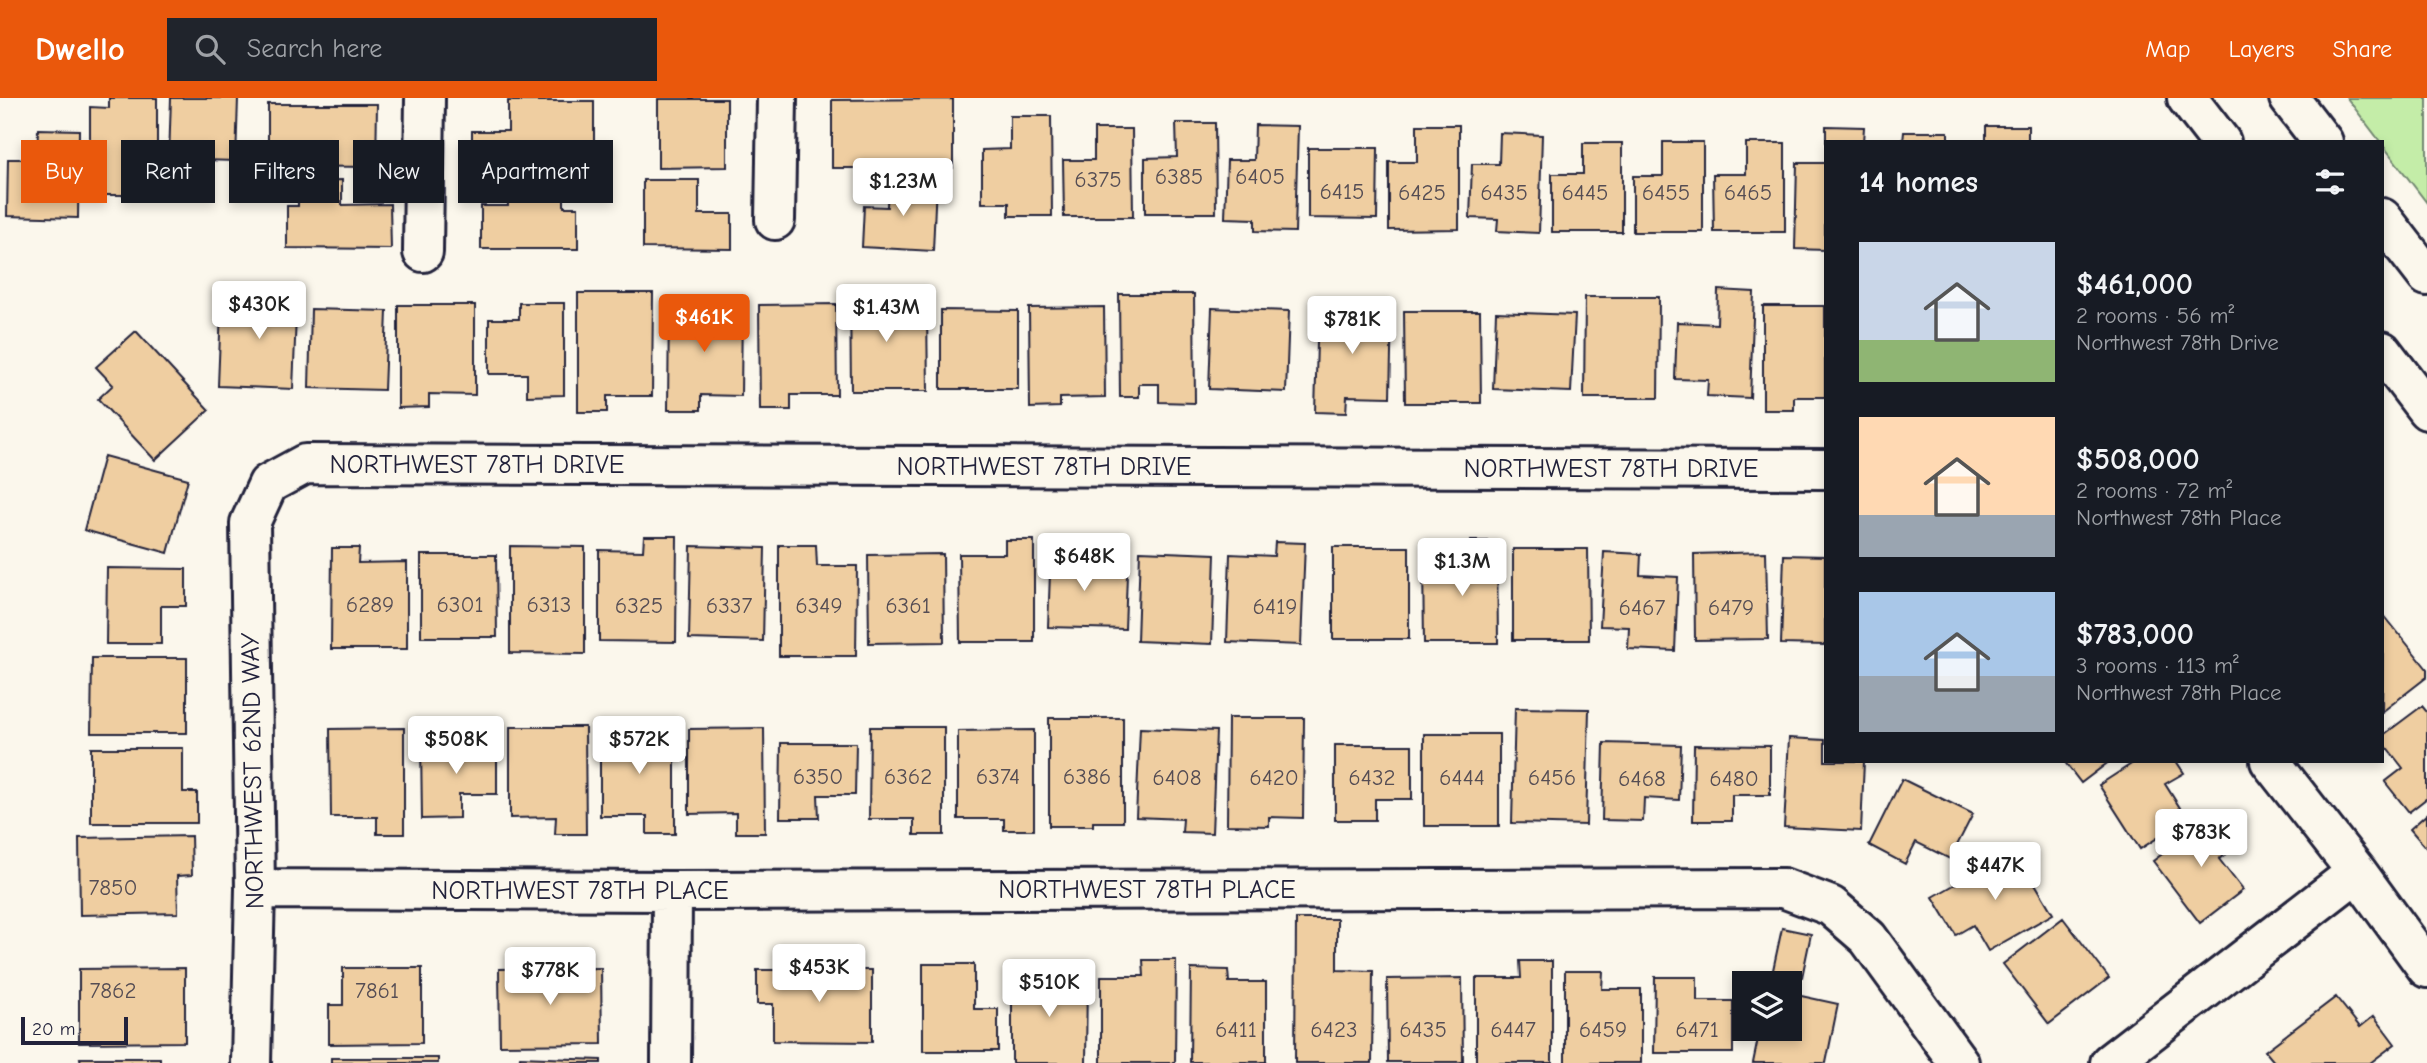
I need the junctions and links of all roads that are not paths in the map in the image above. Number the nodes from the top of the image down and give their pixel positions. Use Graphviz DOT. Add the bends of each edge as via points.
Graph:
graph roads {
  1 [pos="425,98"];
  2 [pos="777,98"];
  3 [pos="2187,98"];
  4 [pos="2289,98"];
  5 [pos="2219,140"];
  6 [pos="2321,140"];
  7 [pos="775,220"];
  8 [pos="2384,221"];
  9 [pos="424,252"];
  10 [pos="2427,276"];
  11 [pos="2384,354"];
  12 [pos="2427,410"];
  13 [pos="1824,469"];
  14 [pos="268,484"];
  15 [pos="2272,763"];
  16 [pos="2357,872"];
  17 [pos="255,889"];
  18 [pos="672,891"];
  19 [pos="2427,968"];
  20 [pos="251,1063"];
  21 [pos="671,1063"];
  22 [pos="1959,1063"];
  23 [pos="2110,1063"];
  1 -- 9 [label="street"];
  2 -- 7 [label="street"];
  3 -- 5 [label="street"];
  4 -- 6 [label="street"];
  8 -- 10 [label="street"];
  11 -- 12 [label="street"];
  13 -- 14 [label="street, NORTHWEST 78TH DRIVE" via="305,464"];
  14 -- 17 [label="street, NORTHWEST 62ND WAY" via="250,523"];
  15 -- 16 [label="street"];
  16 -- 19 [label="street"];
  16 -- 23 [label="street"];
  17 -- 18 [label="street, NORTHWEST 78TH PLACE"];
  17 -- 20 [label="street, NORTHWEST 62ND WAY"];
  18 -- 21 [label="street"];
  18 -- 22 [label="street, NORTHWEST 78TH PLACE" via="1783,888 1831,906 1868,938"];
}
